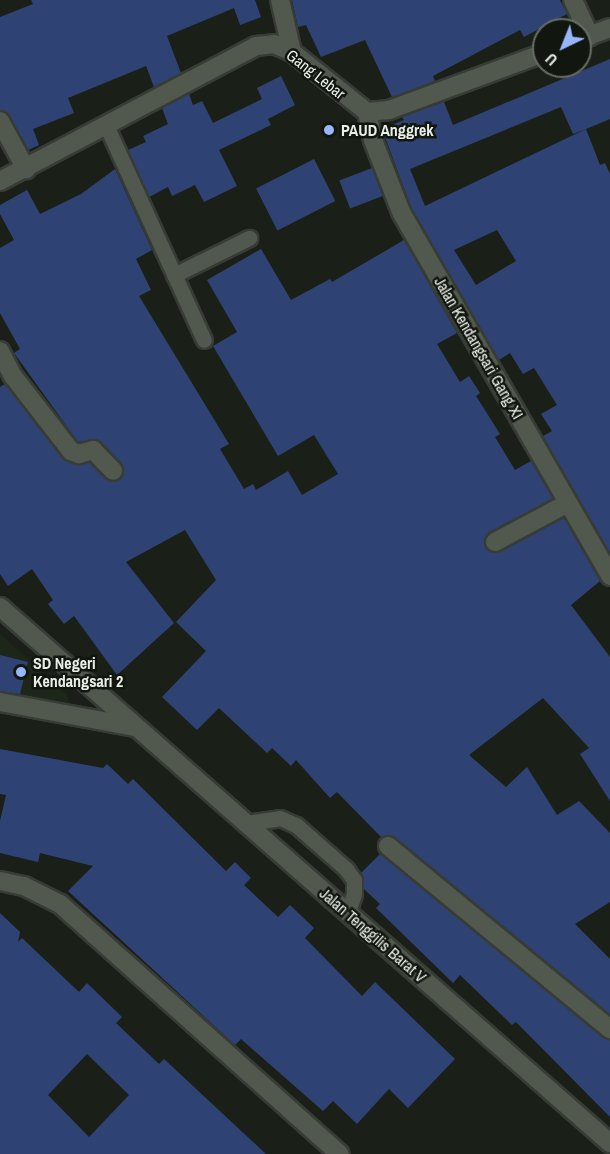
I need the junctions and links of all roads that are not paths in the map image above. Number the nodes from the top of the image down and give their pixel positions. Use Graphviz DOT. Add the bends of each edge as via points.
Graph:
graph roads {
  1 [pos="280,0"];
  2 [pos="573,0"];
  3 [pos="579,18"];
  4 [pos="610,28"];
  5 [pos="592,35"];
  6 [pos="292,52"];
  7 [pos="532,57"];
  8 [pos="367,112"];
  9 [pos="0,120"];
  10 [pos="106,125"];
  11 [pos="26,169"];
  12 [pos="0,181"];
  13 [pos="249,238"];
  14 [pos="174,275"];
  15 [pos="204,340"];
  16 [pos="0,351"];
  17 [pos="112,471"];
  18 [pos="567,503"];
  19 [pos="495,542"];
  20 [pos="610,576"];
  21 [pos="0,608"];
  22 [pos="0,702"];
  23 [pos="136,727"];
  24 [pos="246,823"];
  25 [pos="388,846"];
  26 [pos="0,881"];
  27 [pos="348,913"];
  28 [pos="610,1029"];
  29 [pos="610,1143"];
  30 [pos="340,1154"];
  1 -- 6 [label="street"];
  2 -- 3 [label="street"];
  4 -- 5 [label="street"];
  6 -- 8 [label="street, Gang Lebar"];
  6 -- 10 [label="street, Gang Lebar" via="274,44 256,46"];
  7 -- 8 [label="street" via="389,110"];
  8 -- 18 [label="street, Jalan Kendangsari Gang XI" via="373,140 401,212"];
  9 -- 11 [label="street"];
  10 -- 11 [label="street, Gang Lebar"];
  10 -- 14 [label="lane"];
  11 -- 12 [label="street, Gang Lebar"];
  13 -- 14 [label="lane"];
  14 -- 15 [label="lane"];
  16 -- 17 [label="street" via="13,376 71,451 79,454 93,450"];
  18 -- 19 [label="street"];
  18 -- 20 [label="street, Jalan Kendangsari Gang XI"];
  21 -- 23 [label="street, Jalan Tenggilis Barat V"];
  22 -- 23 [label="street"];
  23 -- 24 [label="street, Jalan Tenggilis Barat V"];
  24 -- 27 [label="street, Jalan Tenggilis Barat V"];
  24 -- 27 [label="lane" via="280,818 296,825 346,869 354,887"];
  25 -- 28 [label="street"];
  26 -- 30 [label="street" via="24,886 60,904"];
  27 -- 29 [label="street, Jalan Tenggilis Barat V"];
}
